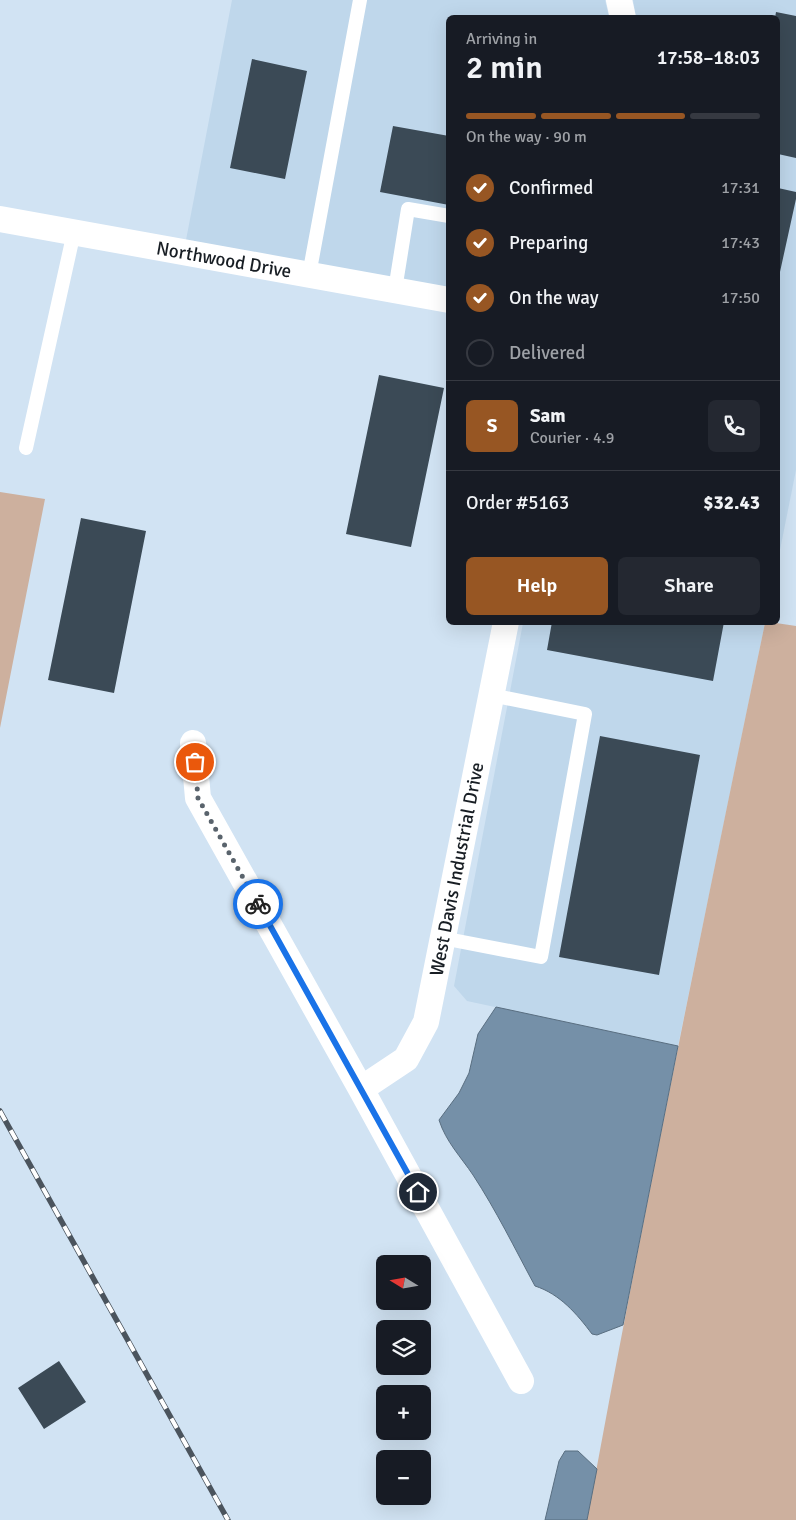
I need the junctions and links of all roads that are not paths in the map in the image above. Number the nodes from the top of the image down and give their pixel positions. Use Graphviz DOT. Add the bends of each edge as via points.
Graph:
graph roads {
  1 [pos="360,0"];
  2 [pos="619,0"];
  3 [pos="622,15"];
  4 [pos="446,216"];
  5 [pos="0,219"];
  6 [pos="74,232"];
  7 [pos="309,275"];
  8 [pos="395,290"];
  9 [pos="446,299"];
  10 [pos="26,448"];
  11 [pos="505,625"];
  12 [pos="491,695"];
  13 [pos="193,743"];
  14 [pos="442,938"];
  15 [pos="361,1089"];
  16 [pos="521,1381"];
  1 -- 7 [label="lane"];
  2 -- 3 [label="street"];
  4 -- 8 [label="lane" via="408,210"];
  5 -- 6 [label="street, Northwood Drive"];
  6 -- 7 [label="street, Northwood Drive"];
  6 -- 10 [label="lane"];
  7 -- 8 [label="street, Northwood Drive"];
  8 -- 9 [label="street, Northwood Drive"];
  11 -- 12 [label="street, West Davis Industrial Drive"];
  12 -- 14 [label="street, West Davis Industrial Drive"];
  12 -- 14 [label="lane" via="585,714 540,957"];
  13 -- 15 [label="street" via="198,798"];
  14 -- 15 [label="street, West Davis Industrial Drive" via="426,1022 406,1059"];
  15 -- 16 [label="street"];
}
